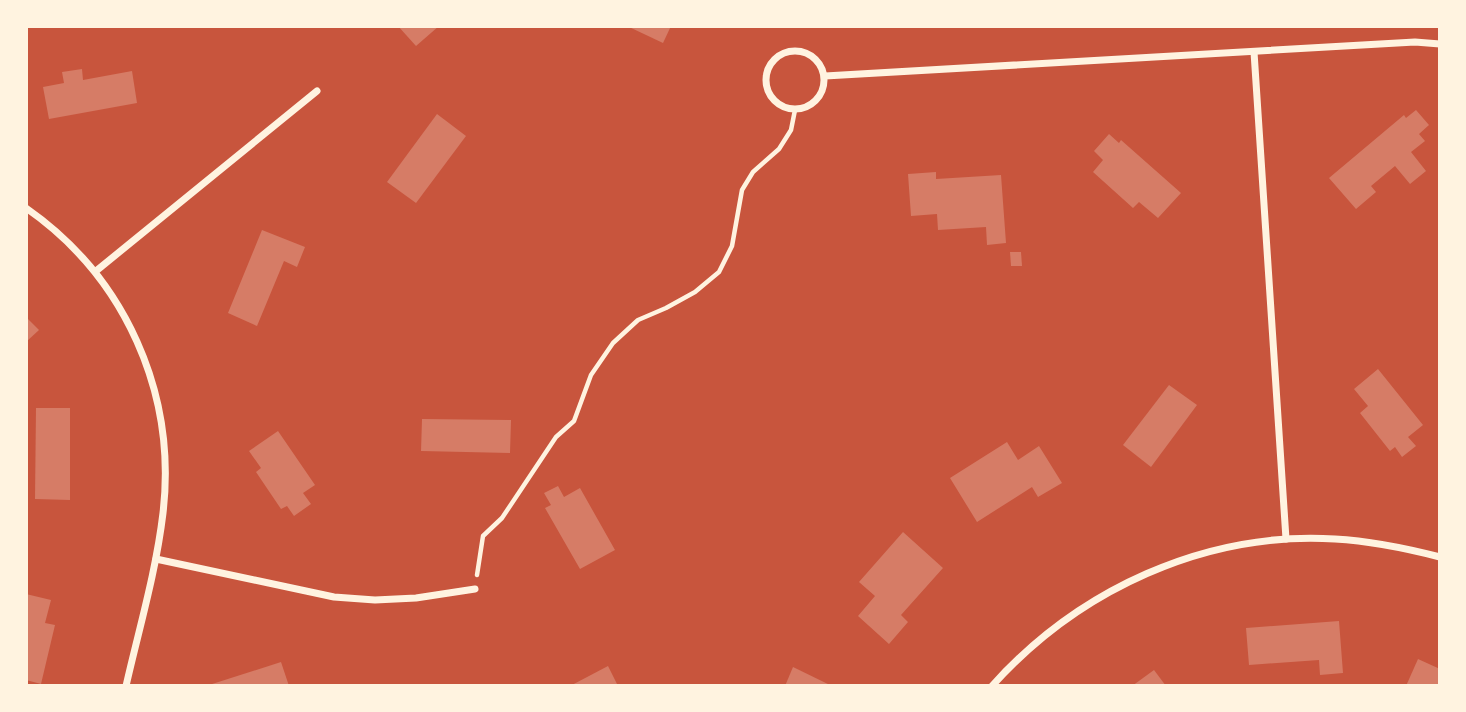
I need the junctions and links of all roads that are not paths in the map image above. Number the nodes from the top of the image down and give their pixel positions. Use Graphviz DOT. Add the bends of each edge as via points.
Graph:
graph roads {
  1 [pos="1440,44"];
  2 [pos="1254,52"];
  3 [pos="825,76"];
  4 [pos="317,90"];
  5 [pos="26,208"];
  6 [pos="96,271"];
  7 [pos="1286,539"];
  8 [pos="1440,557"];
  9 [pos="156,559"];
  10 [pos="475,589"];
  11 [pos="126,686"];
  12 [pos="992,686"];
  1 -- 2 [label="street"];
  2 -- 3 [label="street"];
  2 -- 7 [label="street"];
  3 -- 3 [label="street" via="813,57 793,50 775,58 766,73 768,92 785,108 806,108 821,94"];
  4 -- 6 [label="street"];
  5 -- 6 [label="street" via="48,223"];
  6 -- 9 [label="street" via="137,337 162,424 166,465"];
  7 -- 8 [label="street" via="1393,545"];
  7 -- 12 [label="street" via="1199,555 1137,577 1050,629"];
  9 -- 10 [label="street" via="334,597 416,598"];
  9 -- 11 [label="street"];
}
